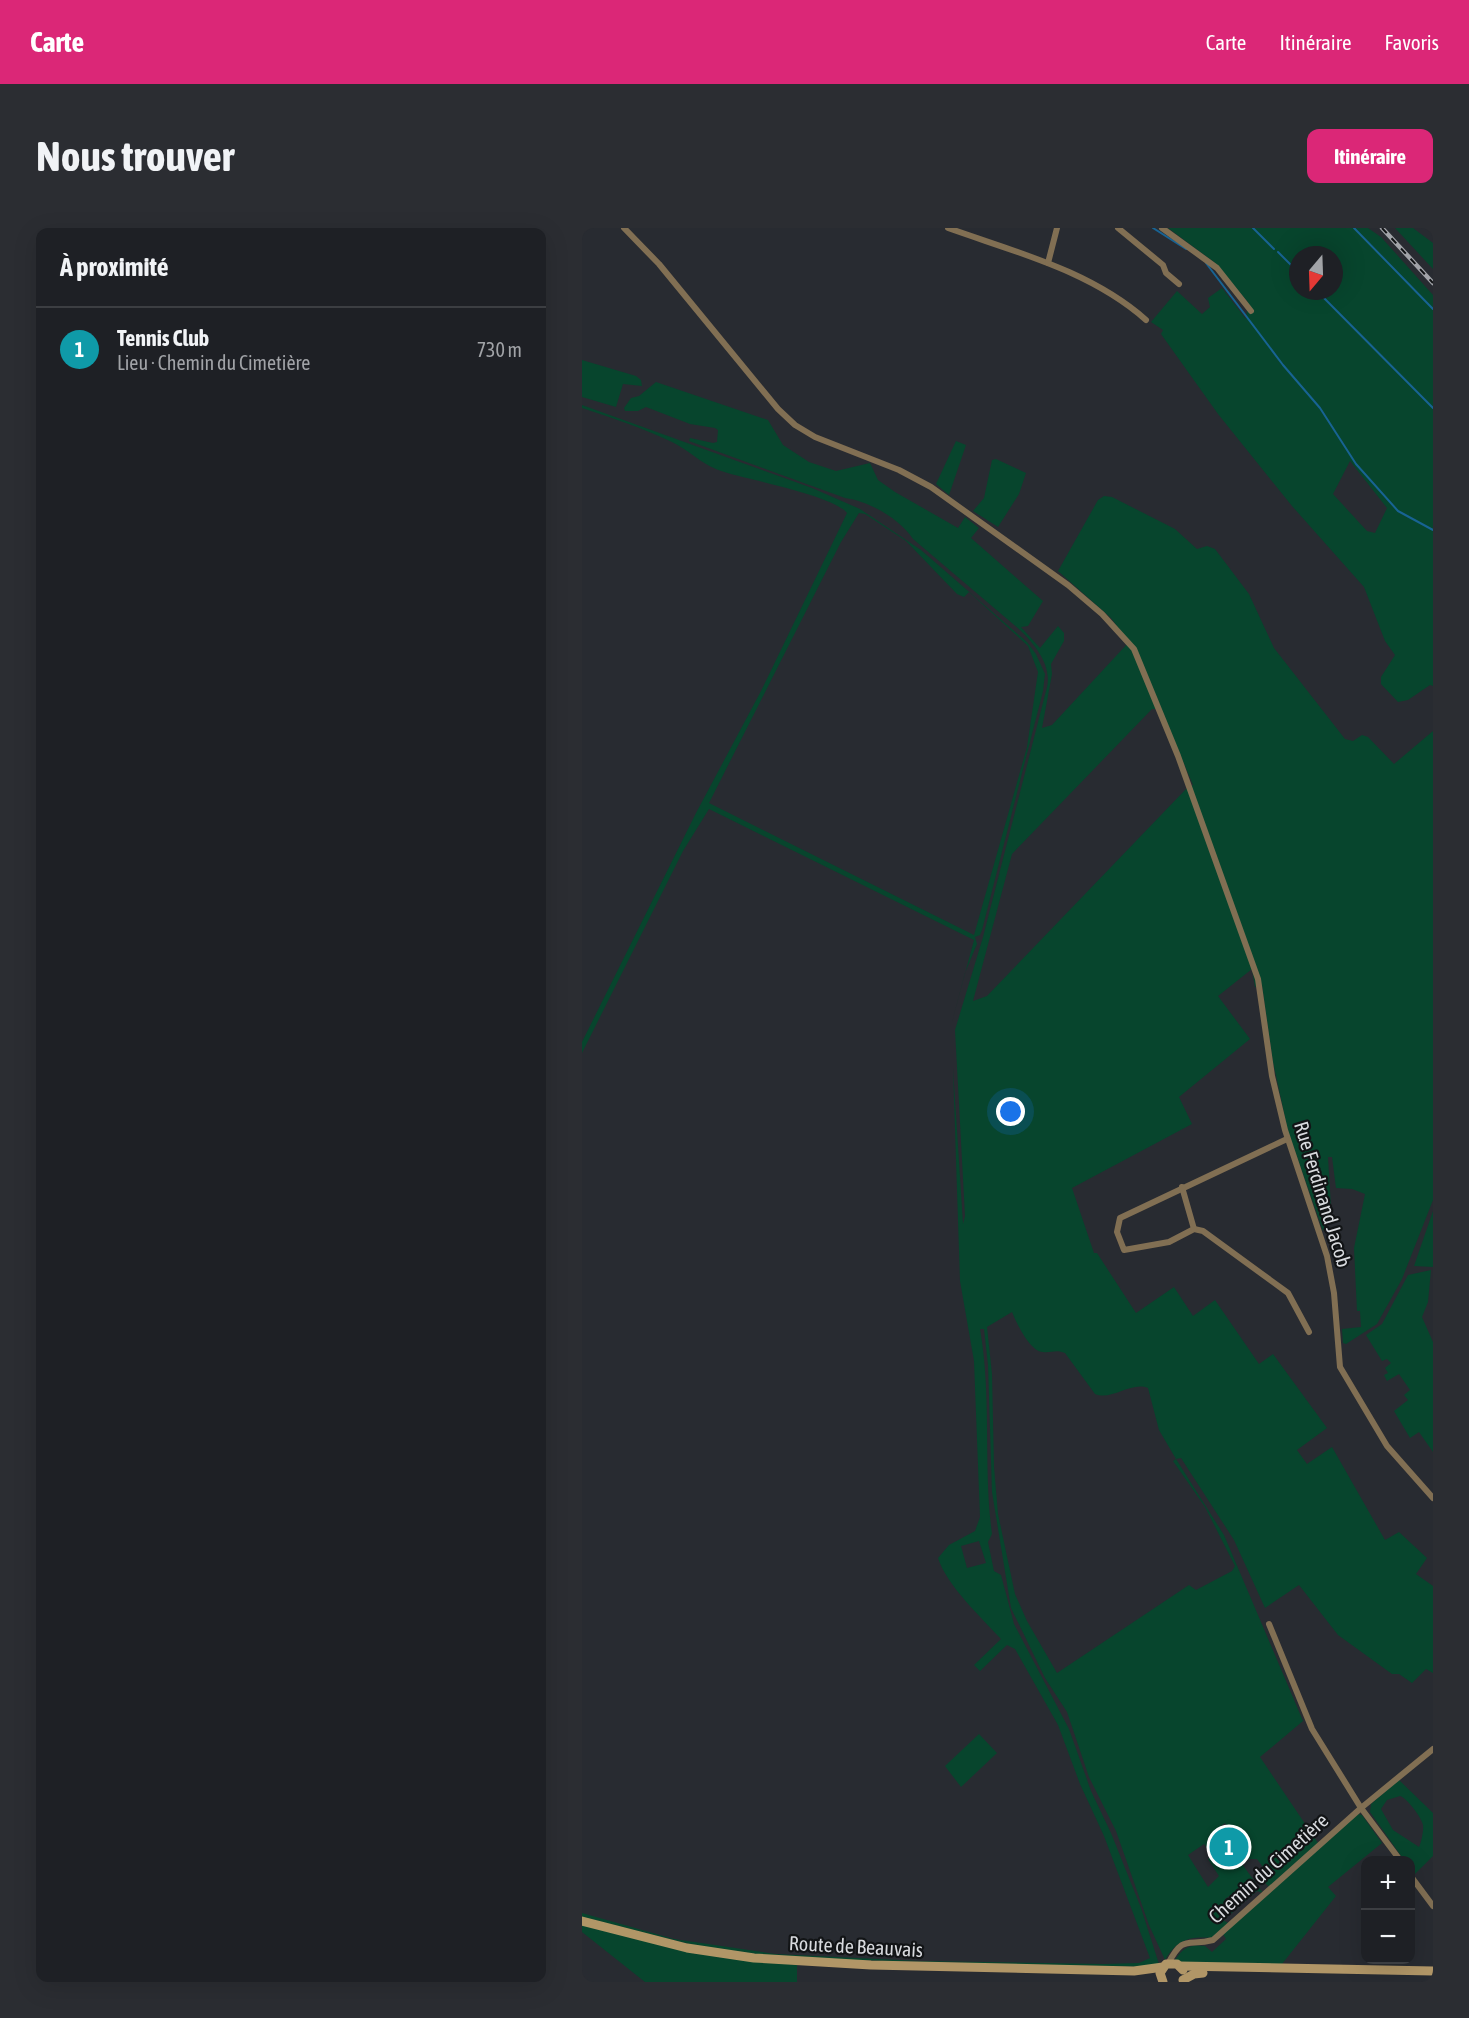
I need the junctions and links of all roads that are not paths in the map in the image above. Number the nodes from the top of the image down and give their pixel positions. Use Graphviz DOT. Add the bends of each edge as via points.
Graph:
graph roads {
  1 [pos="624,228"];
  2 [pos="948,228"];
  3 [pos="1057,228"];
  4 [pos="1118,228"];
  5 [pos="1162,228"];
  6 [pos="1047,263"];
  7 [pos="1179,284"];
  8 [pos="1251,311"];
  9 [pos="1146,320"];
  10 [pos="1287,1138"];
  11 [pos="1182,1187"];
  12 [pos="1194,1229"];
  13 [pos="1309,1332"];
  14 [pos="1433,1498"];
  15 [pos="1269,1624"];
  16 [pos="1433,1749"];
  17 [pos="1361,1808"];
  18 [pos="1397,1856"];
  19 [pos="1415,1882"];
  20 [pos="1433,1906"];
  21 [pos="582,1921"];
  22 [pos="1166,1965"];
  23 [pos="1180,1966"];
  24 [pos="1134,1971"];
  25 [pos="1433,1973"];
  26 [pos="1182,1981"];
  27 [pos="1162,1982"];
  1 -- 10 [label="street, Rue Ferdinand Jacob" via="795,425 931,487 1068,585 1134,649 1178,756 1258,979 1272,1076"];
  2 -- 6 [label="street"];
  3 -- 6 [label="street"];
  4 -- 7 [label="street" via="1163,265"];
  5 -- 8 [label="street" via="1217,268"];
  6 -- 9 [label="street" via="1119,300"];
  10 -- 11 [label="street"];
  10 -- 14 [label="street, Rue Ferdinand Jacob" via="1327,1256 1344,1377 1398,1460"];
  11 -- 12 [label="street"];
  11 -- 12 [label="street" via="1120,1218 1117,1232 1124,1250 1169,1242"];
  12 -- 13 [label="street" via="1222,1242 1288,1293"];
  15 -- 17 [label="street" via="1312,1729"];
  16 -- 17 [label="street, Chemin du Cimetière"];
  17 -- 18 [label="street"];
  17 -- 22 [label="street, Chemin du Cimetière" via="1213,1940 1187,1941 1175,1950"];
  19 -- 20 [label="street"];
  21 -- 24 [label="main road, Route de Beauvais" via="687,1948 753,1958"];
  22 -- 23 [label="main road, Route de Beauvais"];
  22 -- 24 [label="main road, Route de Beauvais"];
  22 -- 27 [label="main road" via="1160,1973"];
  23 -- 25 [label="main road"];
  23 -- 26 [label="main road"];
  24 -- 27 [label="main road, Route de Beauvais"];
  25 -- 26 [label="main road" via="1204,1973"];
}
